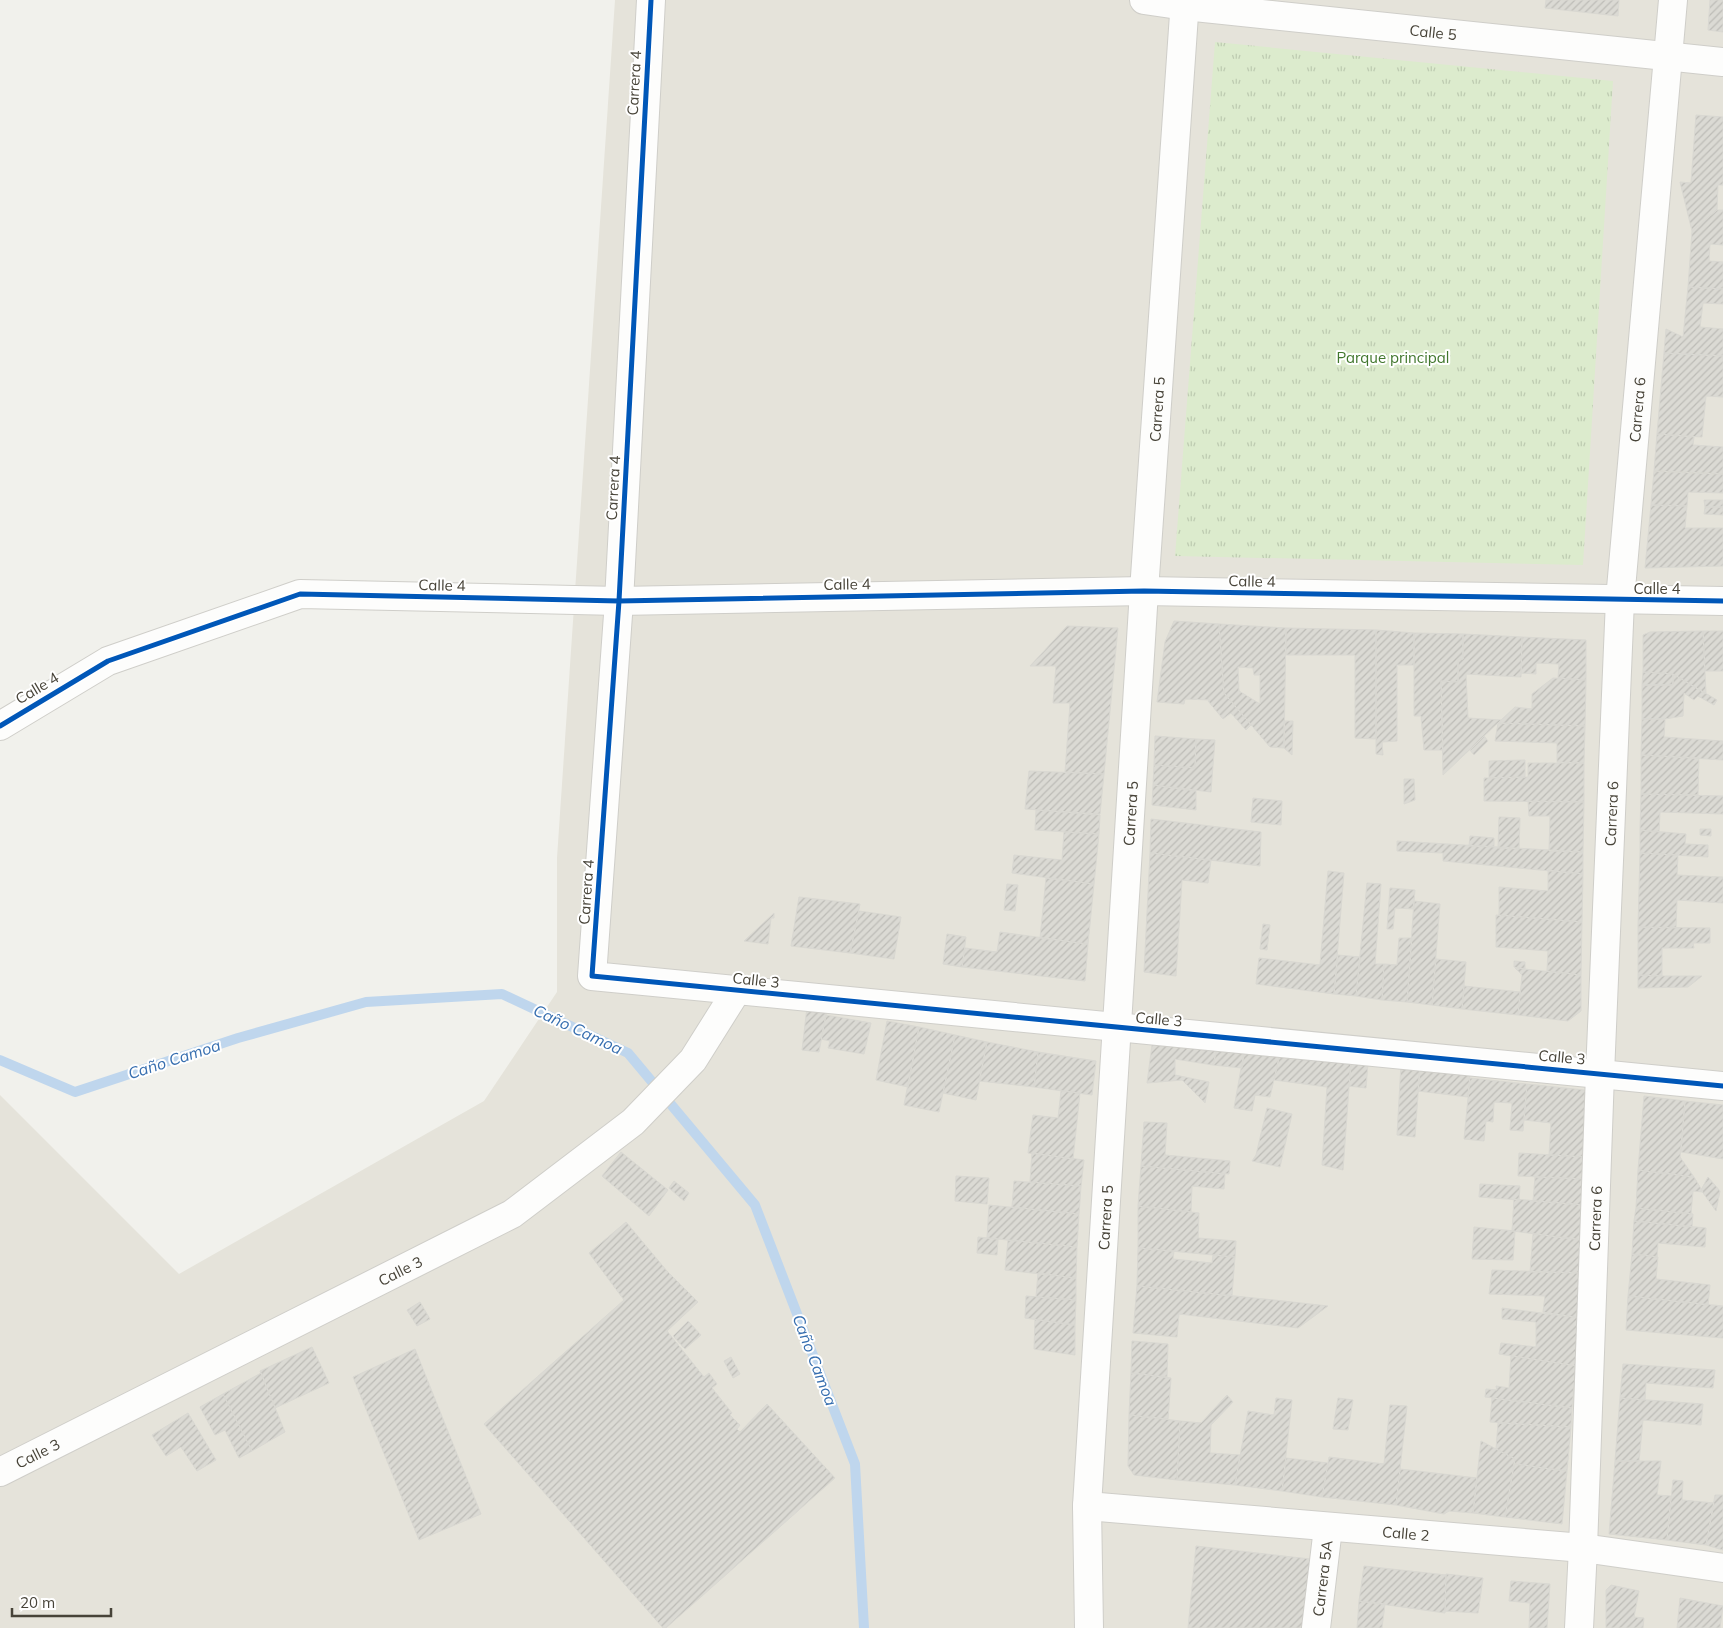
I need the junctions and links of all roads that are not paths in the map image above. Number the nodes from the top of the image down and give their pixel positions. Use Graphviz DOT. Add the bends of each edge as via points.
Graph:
graph roads {
  1 [pos="651,0"];
  2 [pos="1144,0"];
  3 [pos="1673,0"];
  4 [pos="1185,3"];
  5 [pos="1668,57"];
  6 [pos="1723,62"];
  7 [pos="1144,591"];
  8 [pos="1620,600"];
  9 [pos="619,601"];
  10 [pos="1723,601"];
  11 [pos="0,726"];
  12 [pos="592,976"];
  13 [pos="737,990"];
  14 [pos="1117,1027"];
  15 [pos="1600,1074"];
  16 [pos="1723,1086"];
  17 [pos="0,1472"];
  18 [pos="1087,1506"];
  19 [pos="1328,1528"];
  20 [pos="1584,1548"];
  21 [pos="1723,1568"];
  22 [pos="1089,1628"];
  23 [pos="1316,1628"];
  24 [pos="1579,1628"];
  1 -- 9 [label="street, Carrera 4"];
  2 -- 4 [label="street, Calle 5"];
  3 -- 5 [label="street, Carrera 6"];
  4 -- 5 [label="street, Calle 5"];
  4 -- 7 [label="street, Carrera 5"];
  5 -- 6 [label="street, Calle 5"];
  5 -- 8 [label="street, Carrera 6"];
  7 -- 8 [label="street, Calle 4"];
  7 -- 9 [label="street, Calle 4"];
  7 -- 14 [label="street, Carrera 5"];
  8 -- 10 [label="street, Calle 4"];
  8 -- 15 [label="street, Carrera 6"];
  9 -- 11 [label="street, Calle 4" via="300,594 108,661"];
  9 -- 12 [label="street, Carrera 4"];
  12 -- 13 [label="street, Calle 3"];
  13 -- 14 [label="street, Calle 3"];
  13 -- 17 [label="street, Calle 3" via="692,1060 633,1122 512,1214"];
  14 -- 15 [label="street, Calle 3"];
  14 -- 18 [label="street, Carrera 5"];
  15 -- 16 [label="street, Calle 3"];
  15 -- 20 [label="street, Carrera 6"];
  18 -- 19 [label="street, Calle 2"];
  18 -- 22 [label="street, Carrera 5"];
  19 -- 20 [label="street, Calle 2"];
  19 -- 23 [label="street, Carrera 5A"];
  20 -- 21 [label="street, Calle 2"];
  20 -- 24 [label="street, Carrera 6"];
}
